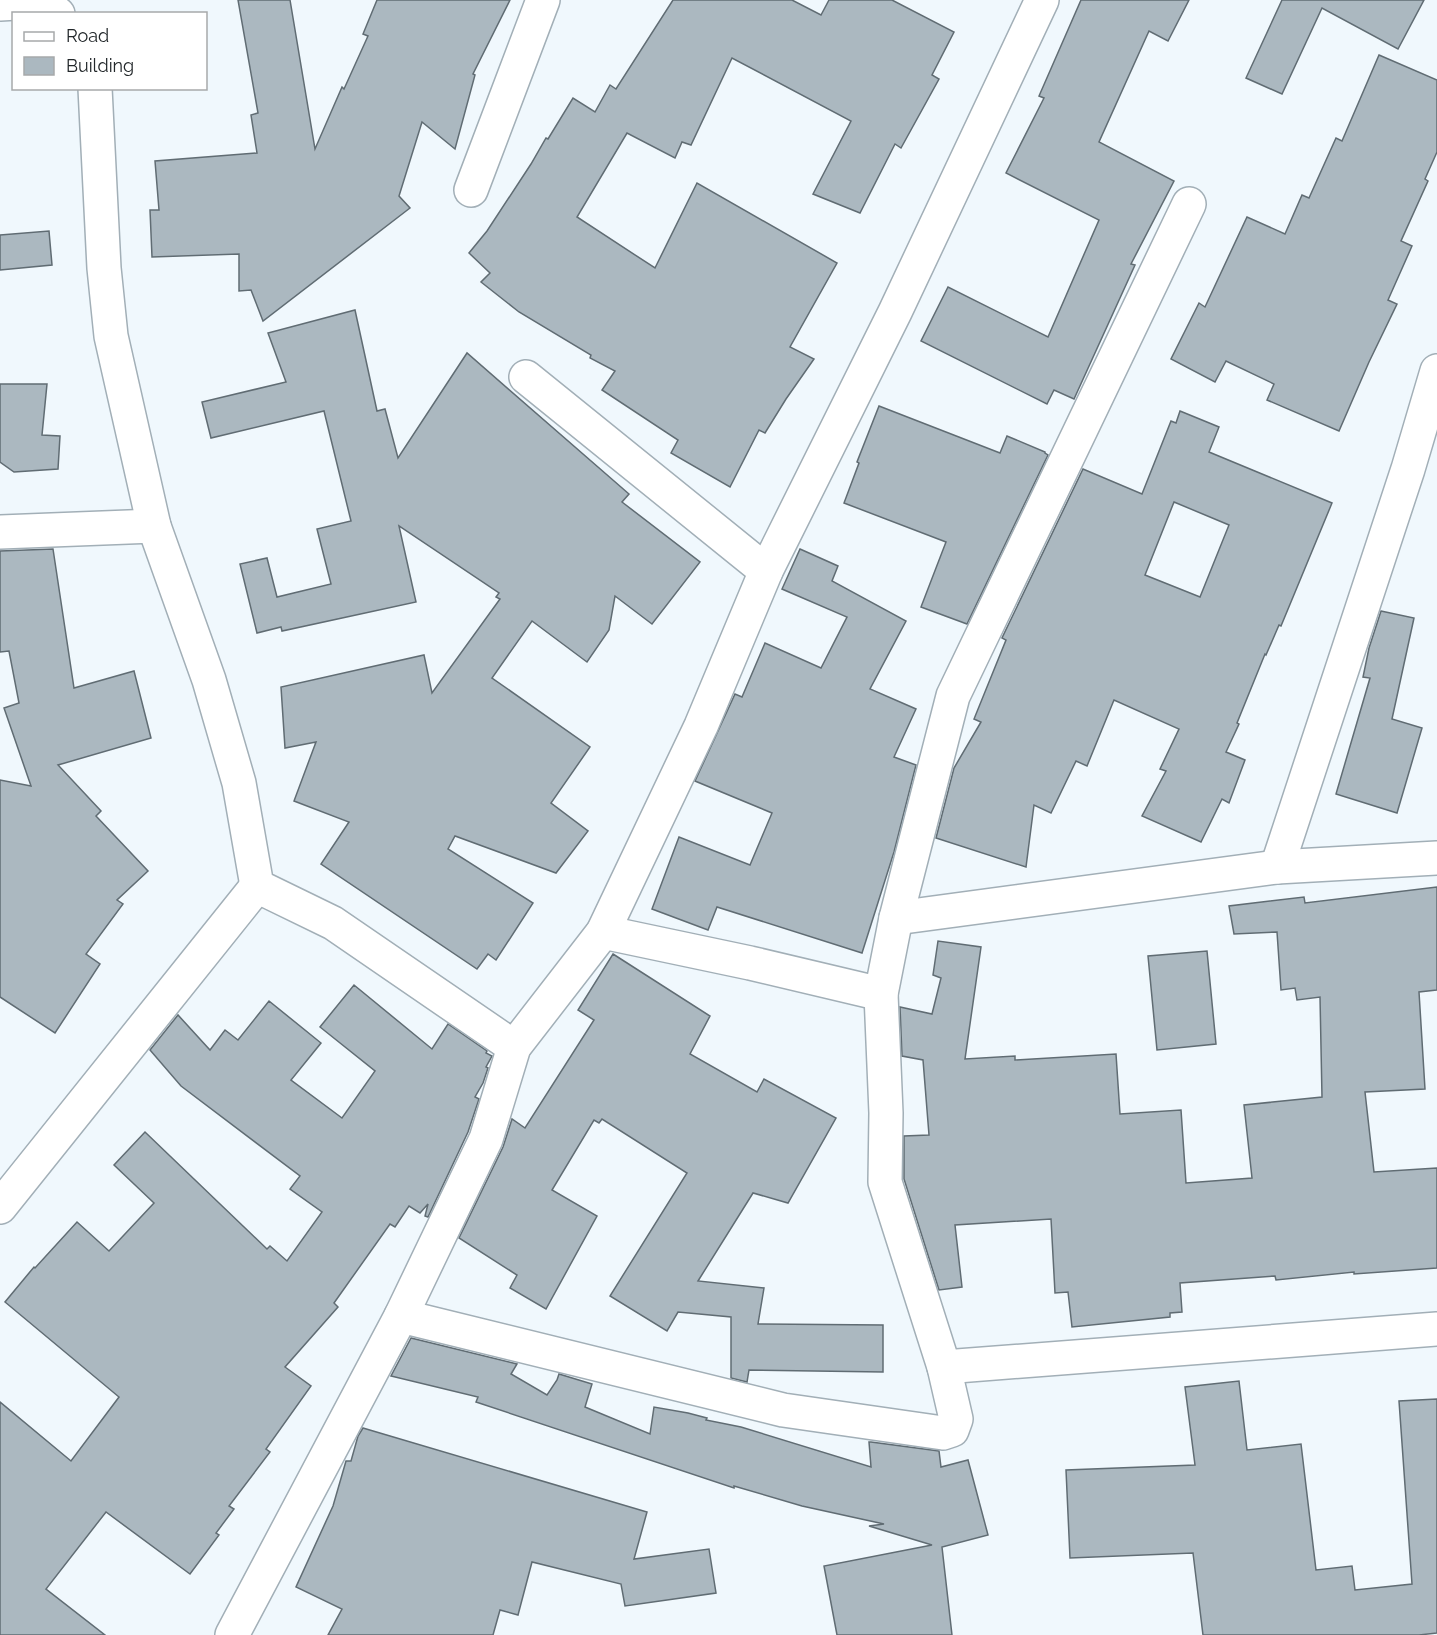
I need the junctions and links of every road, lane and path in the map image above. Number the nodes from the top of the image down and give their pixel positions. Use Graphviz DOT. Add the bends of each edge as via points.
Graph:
graph roads {
  1 [pos="543,0"];
  2 [pos="1042,0"];
  3 [pos="0,4"];
  4 [pos="51,12"];
  5 [pos="95,90"];
  6 [pos="471,190"];
  7 [pos="1189,204"];
  8 [pos="1437,372"];
  9 [pos="526,377"];
  10 [pos="154,526"];
  11 [pos="0,532"];
  12 [pos="766,571"];
  13 [pos="1437,858"];
  14 [pos="1277,867"];
  15 [pos="257,886"];
  16 [pos="896,918"];
  17 [pos="603,932"];
  18 [pos="881,994"];
  19 [pos="514,1047"];
  20 [pos="0,1207"];
  21 [pos="401,1316"];
  22 [pos="1437,1329"];
  23 [pos="944,1367"];
  24 [pos="232,1635"];
  1 -- 6 [label="street"];
  2 -- 12 [label="street" via="895,312"];
  3 -- 4 [label="street" via="17,3"];
  5 -- 10 [label="street" via="111,336"];
  7 -- 16 [label="street" via="953,696"];
  8 -- 14 [label="street"];
  9 -- 12 [label="street"];
  10 -- 11 [label="street"];
  10 -- 15 [label="street" via="212,692 238,783"];
  12 -- 17 [label="street" via="701,726"];
  13 -- 14 [label="street"];
  14 -- 16 [label="street"];
  15 -- 19 [label="street" via="333,923"];
  15 -- 20 [label="street"];
  16 -- 18 [label="street"];
  17 -- 18 [label="street"];
  17 -- 19 [label="street"];
  18 -- 23 [label="street" via="885,1182"];
  19 -- 21 [label="street" via="486,1140"];
  21 -- 23 [label="street" via="783,1410 943,1433 952,1430 956,1419"];
  21 -- 24 [label="street"];
  22 -- 23 [label="street"];
}
